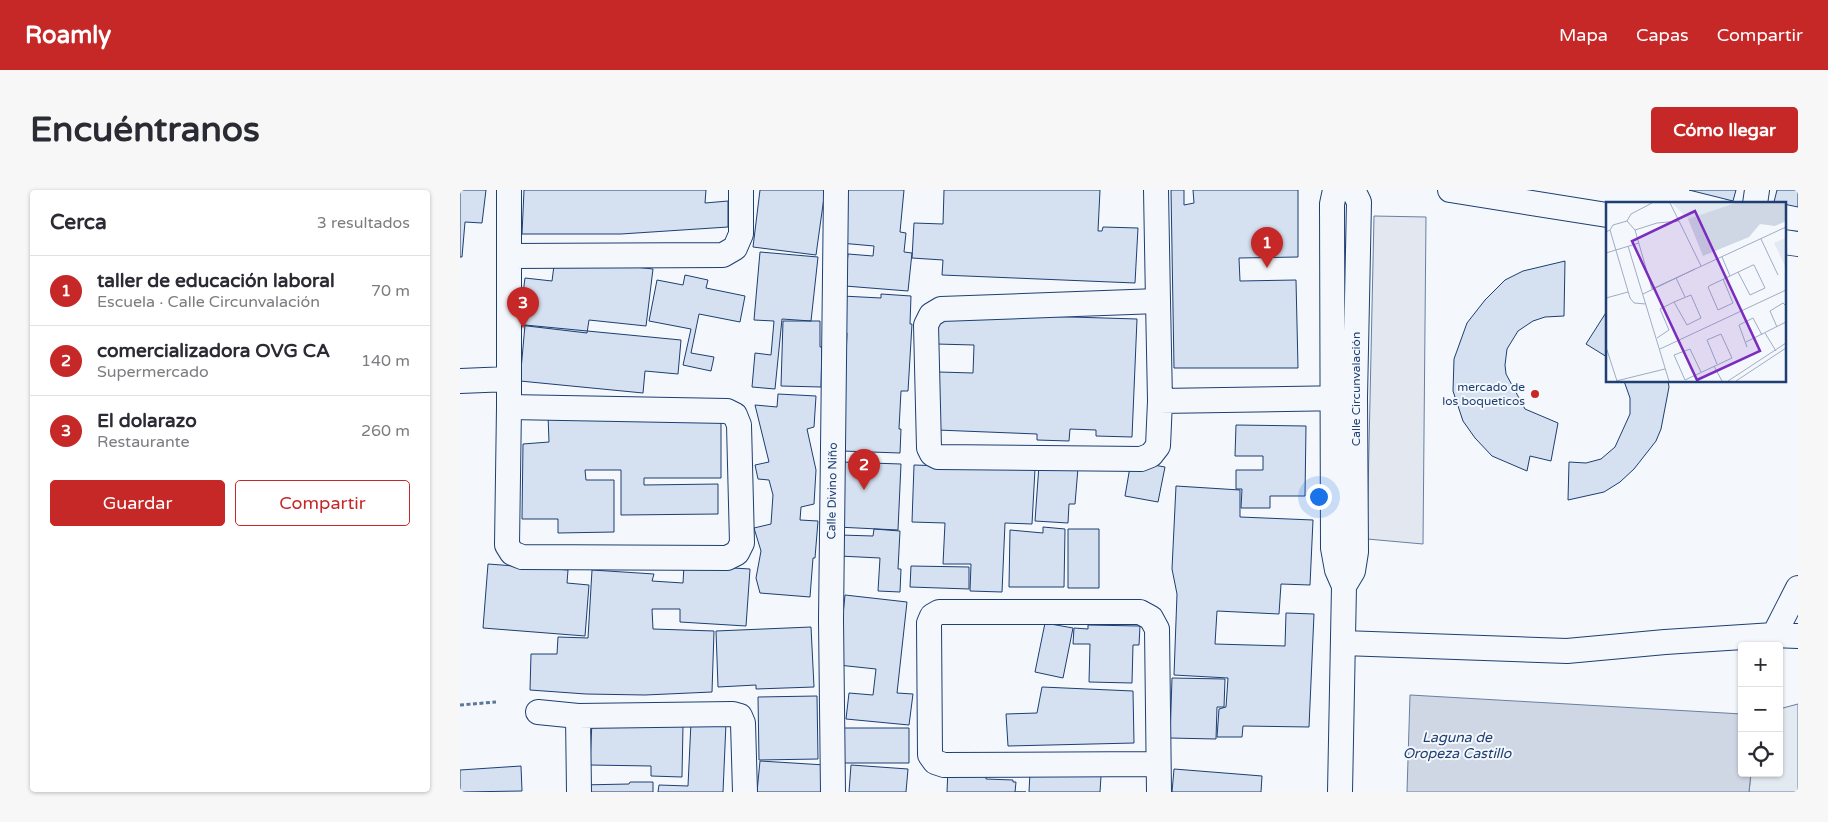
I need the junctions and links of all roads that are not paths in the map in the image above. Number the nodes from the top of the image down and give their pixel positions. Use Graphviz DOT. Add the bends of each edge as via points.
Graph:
graph roads {
  1 [pos="509,190"];
  2 [pos="741,190"];
  3 [pos="836,190"];
  4 [pos="1156,190"];
  5 [pos="1335,190"];
  6 [pos="1353,190"];
  7 [pos="1450,190"];
  8 [pos="1606,215"];
  9 [pos="510,256"];
  10 [pos="1158,301"];
  11 [pos="509,379"];
  12 [pos="460,381"];
  13 [pos="1344,398"];
  14 [pos="1160,401"];
  15 [pos="509,407"];
  16 [pos="1798,588"];
  17 [pos="1774,635"];
  18 [pos="1798,636"];
  19 [pos="1343,643"];
  20 [pos="538,712"];
  21 [pos="578,716"];
  22 [pos="1158,764"];
  23 [pos="579,792"];
  24 [pos="745,792"];
  25 [pos="833,792"];
  26 [pos="1159,792"];
  27 [pos="1340,792"];
  1 -- 9 [label="street"];
  2 -- 9 [label="street" via="741,234 735,248 722,255"];
  3 -- 25 [label="street, Calle Divino Niño" via="831,620"];
  4 -- 10 [label="street"];
  5 -- 13 [label="street, Calle Circunvalación" via="1332,204"];
  6 -- 13 [label="street, Calle Circunvalación" via="1359,202"];
  7 -- 8 [label="street"];
  9 -- 11 [label="street"];
  10 -- 14 [label="street"];
  10 -- 14 [label="street" via="941,310 931,315 926,325 929,448 938,457 1141,459 1151,455 1158,446"];
  11 -- 12 [label="street"];
  11 -- 15 [label="street"];
  13 -- 14 [label="street"];
  13 -- 19 [label="street, Calle Circunvalación" via="1356,552 1353,571 1344,586"];
  15 -- 15 [label="street" via="507,545 512,553 522,557 708,558 727,558 737,553 742,542 739,425 735,415 727,411"];
  16 -- 17 [label="street"];
  17 -- 18 [label="street"];
  17 -- 19 [label="street" via="1567,651"];
  19 -- 27 [label="street, Calle Circunvalación"];
  20 -- 21 [label="street"];
  21 -- 23 [label="street"];
  21 -- 24 [label="street" via="740,716 743,723"];
  22 -- 22 [label="street" via="1157,629 1151,618 1140,612 939,612 932,616 929,623 930,755 935,762 944,765"];
  22 -- 26 [label="street"];
}
